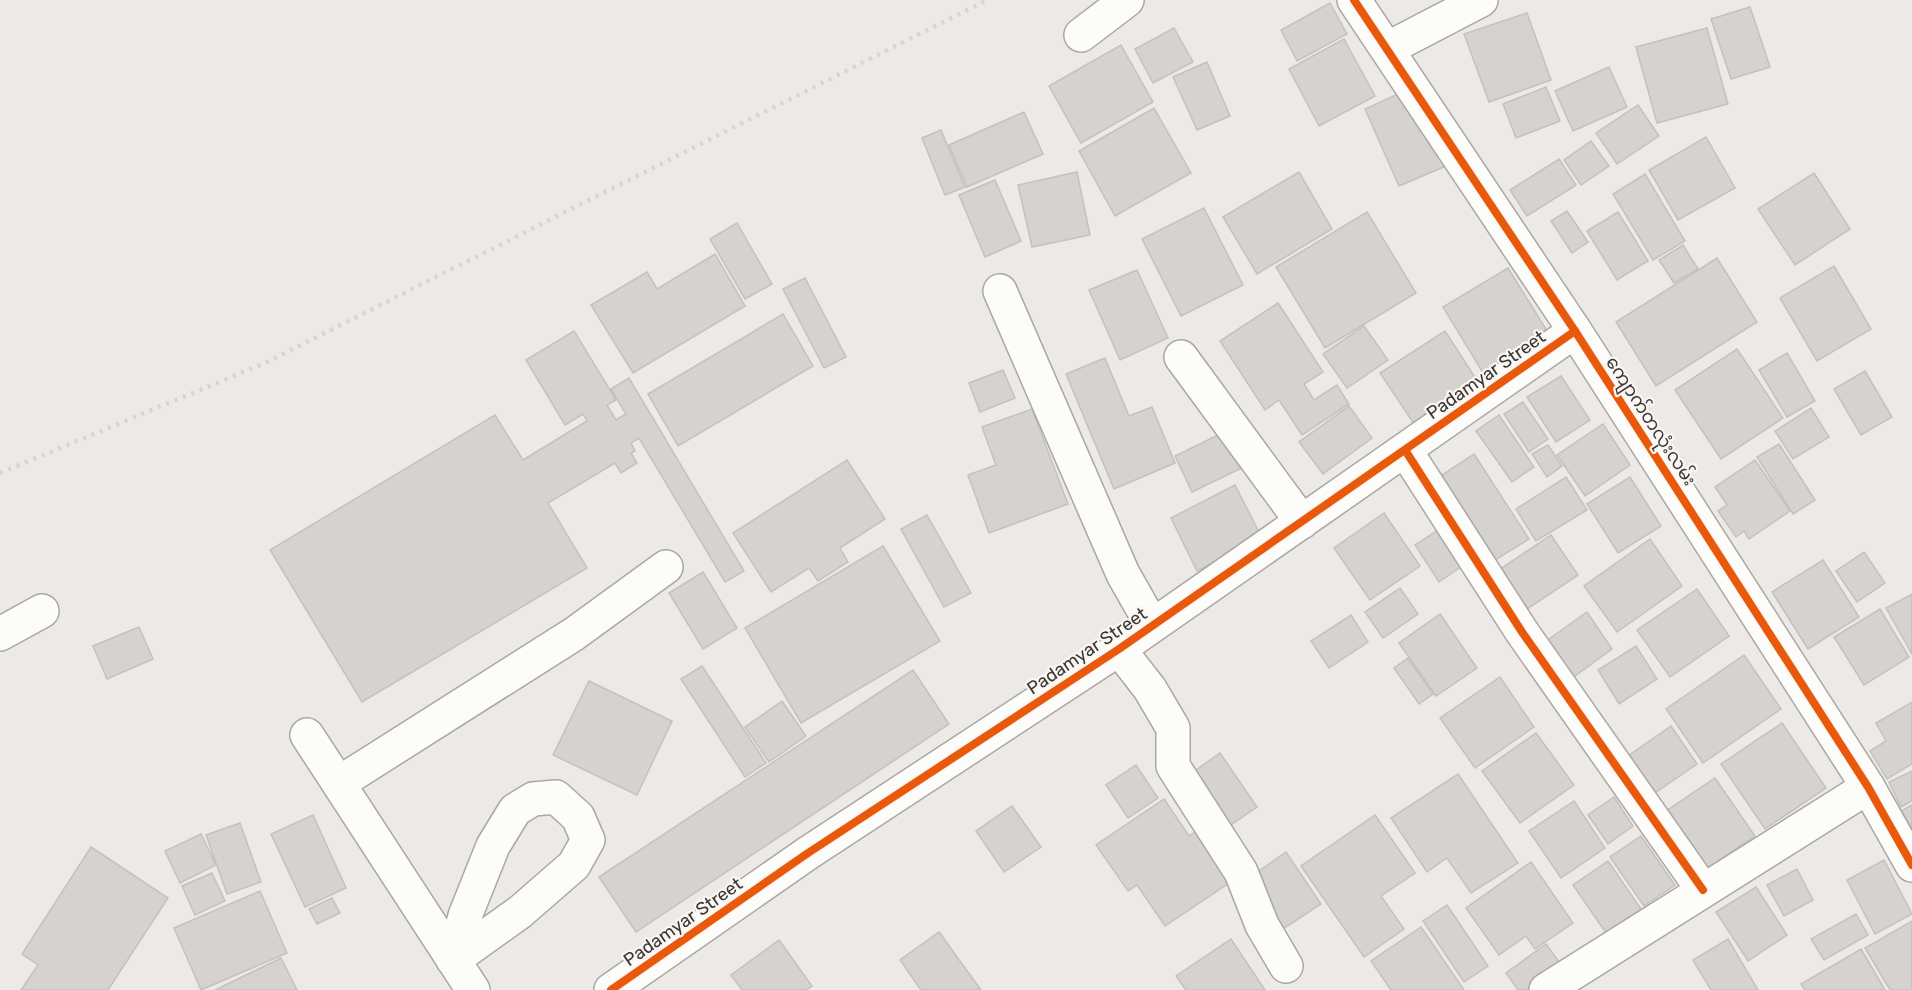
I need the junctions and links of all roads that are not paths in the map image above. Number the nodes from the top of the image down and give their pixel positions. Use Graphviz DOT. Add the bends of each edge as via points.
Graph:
graph roads {
  1 [pos="1127,0"];
  2 [pos="1354,0"];
  3 [pos="1481,0"];
  4 [pos="1081,35"];
  5 [pos="1387,49"];
  6 [pos="1000,291"];
  7 [pos="1575,331"];
  8 [pos="1181,357"];
  9 [pos="1405,450"];
  10 [pos="1302,522"];
  11 [pos="666,567"];
  12 [pos="42,610"];
  13 [pos="1152,626"];
  14 [pos="0,634"];
  15 [pos="1119,649"];
  16 [pos="307,735"];
  17 [pos="339,783"];
  18 [pos="1868,787"];
  19 [pos="1912,865"];
  20 [pos="1703,890"];
  21 [pos="453,960"];
  22 [pos="1286,966"];
  23 [pos="473,990"];
  24 [pos="611,990"];
  25 [pos="1546,990"];
  1 -- 4 [label="street"];
  2 -- 5 [label="street, ကျောက်တလုံးလမ်း"];
  3 -- 5 [label="street"];
  5 -- 7 [label="street, ကျောက်တလုံးလမ်း"];
  6 -- 13 [label="street" via="1123,574"];
  7 -- 9 [label="street, Padamyar Street"];
  7 -- 18 [label="street, ကျောက်တလုံးလမ်း"];
  8 -- 10 [label="street"];
  9 -- 10 [label="street, Padamyar Street"];
  9 -- 20 [label="street" via="1522,632"];
  10 -- 13 [label="street, Padamyar Street"];
  11 -- 17 [label="street" via="574,634"];
  12 -- 14 [label="street"];
  13 -- 15 [label="street, Padamyar Street"];
  15 -- 22 [label="street" via="1150,688 1173,728 1173,766 1241,872 1262,925"];
  15 -- 24 [label="street, Padamyar Street" via="817,847"];
  16 -- 17 [label="street"];
  17 -- 21 [label="street"];
  18 -- 19 [label="street, ကျောက်တလုံးလမ်း"];
  18 -- 20 [label="street"];
  20 -- 25 [label="street"];
  21 -- 21 [label="street" via="520,912 574,865 588,840 578,817 556,797 533,799 515,810 493,846 465,916"];
  21 -- 23 [label="street"];
}
